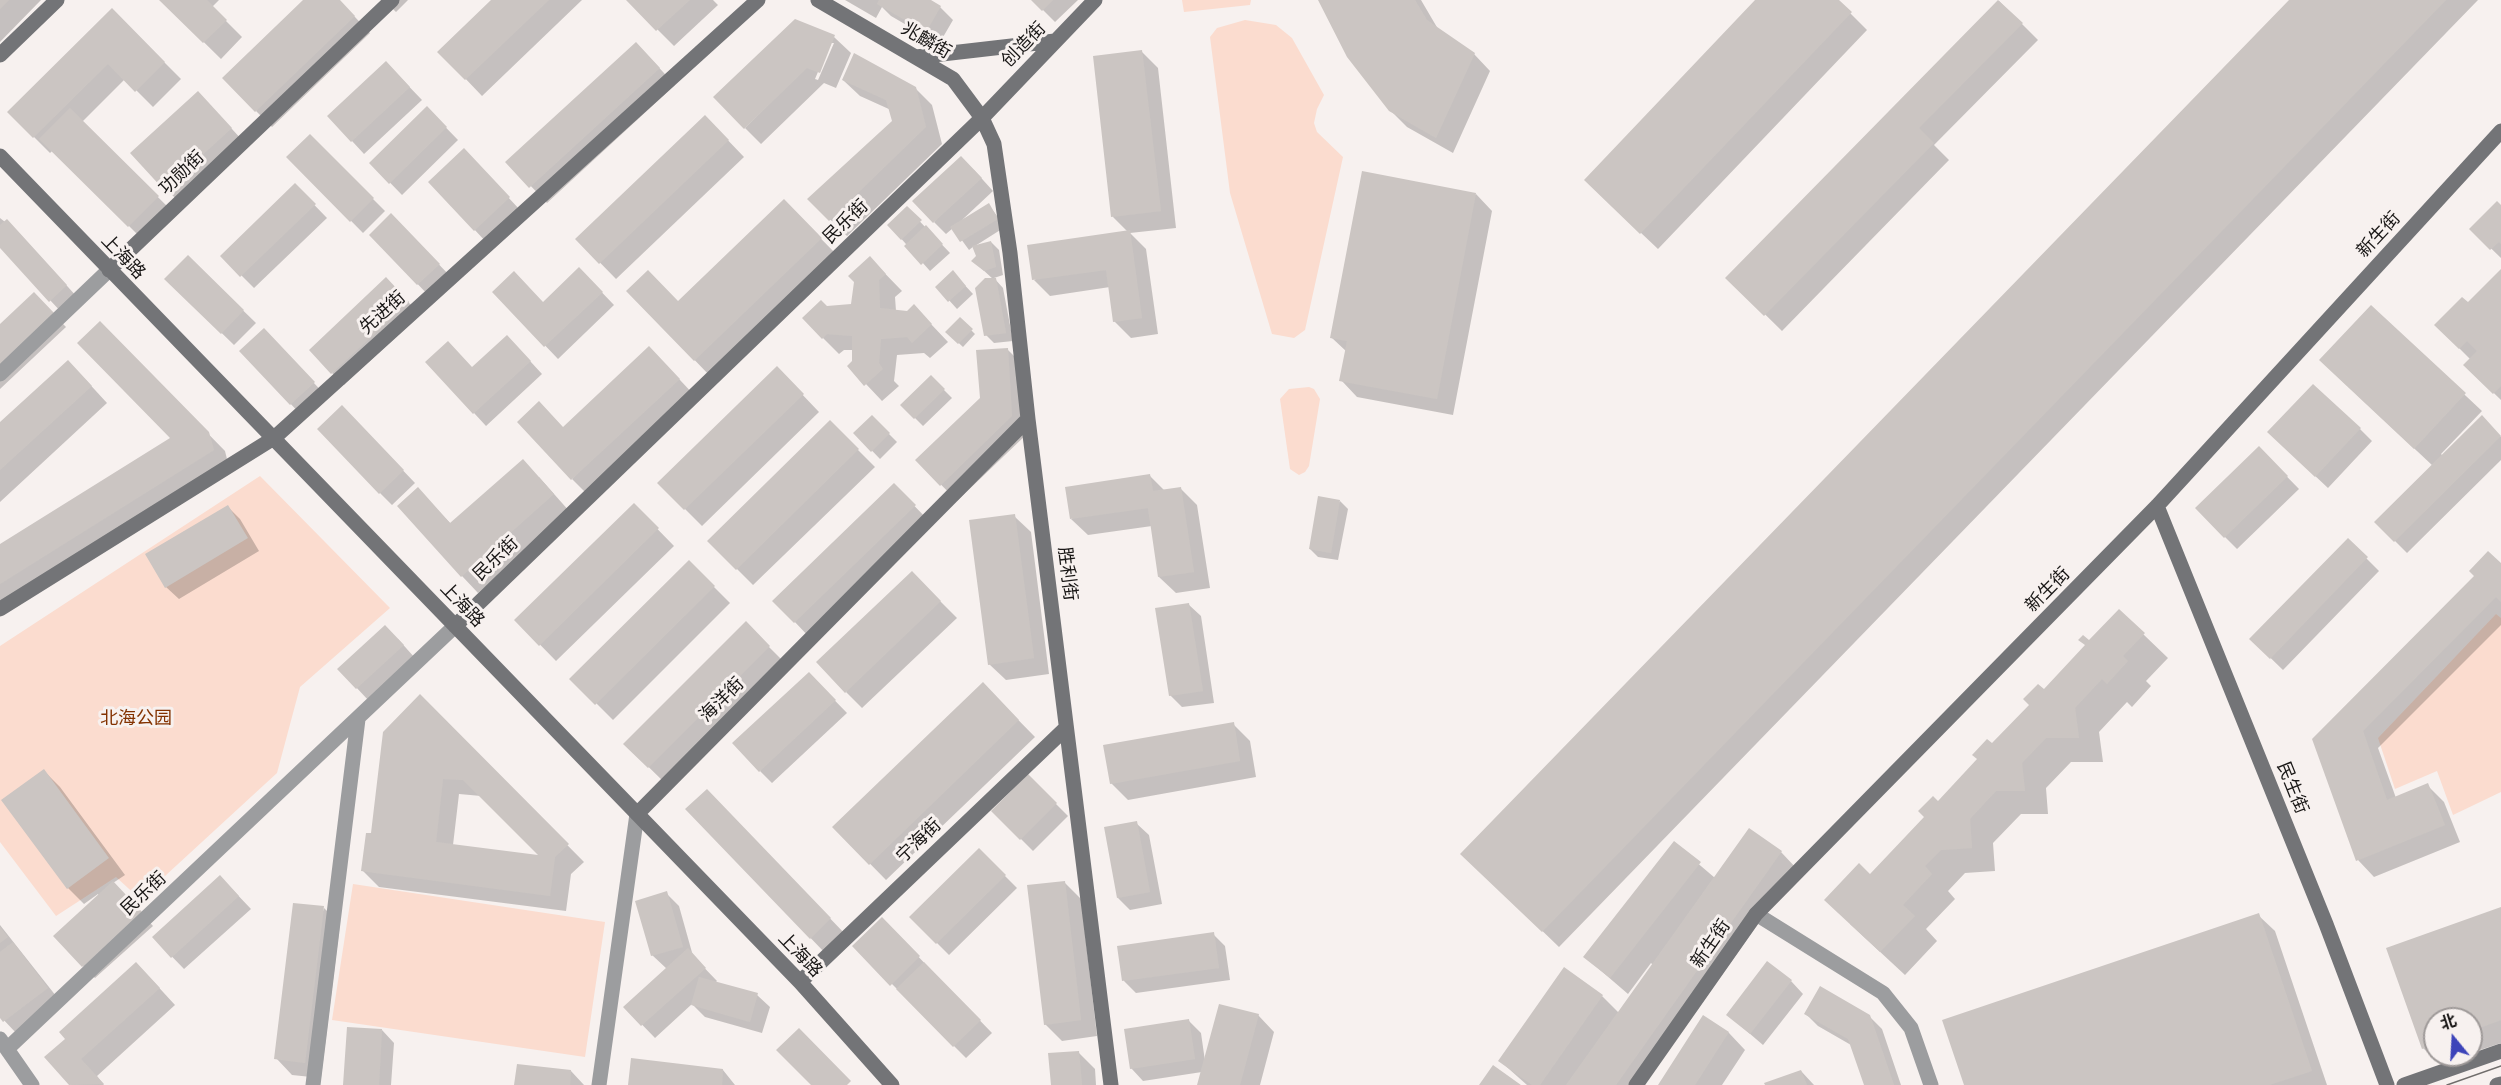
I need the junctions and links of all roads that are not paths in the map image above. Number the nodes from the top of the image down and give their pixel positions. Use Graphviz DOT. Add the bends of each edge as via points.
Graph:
graph roads {
  1 [pos="57,0"];
  2 [pos="392,0"];
  3 [pos="758,0"];
  4 [pos="818,0"];
  5 [pos="1095,0"];
  6 [pos="1055,42"];
  7 [pos="0,55"];
  8 [pos="916,57"];
  9 [pos="952,79"];
  10 [pos="982,118"];
  11 [pos="2501,131"];
  12 [pos="0,156"];
  13 [pos="109,270"];
  14 [pos="0,374"];
  15 [pos="1028,419"];
  16 [pos="274,438"];
  17 [pos="2157,506"];
  18 [pos="0,609"];
  19 [pos="455,626"];
  20 [pos="358,719"];
  21 [pos="1066,728"];
  22 [pos="637,814"];
  23 [pos="1756,914"];
  24 [pos="800,982"];
  25 [pos="4,1044"];
  26 [pos="2501,1051"];
  27 [pos="32,1085"];
  28 [pos="313,1085"];
  29 [pos="599,1085"];
  30 [pos="892,1085"];
  31 [pos="1111,1085"];
  32 [pos="1636,1085"];
  33 [pos="1931,1085"];
  34 [pos="2387,1085"];
  35 [pos="2404,1085"];
  1 -- 7 [label="street"];
  2 -- 13 [label="street, 功勋街"];
  3 -- 16 [label="street, 先进街"];
  4 -- 8 [label="street, 兆麟街"];
  5 -- 6 [label="street, 创造街"];
  6 -- 8 [label="street"];
  6 -- 10 [label="street, 创造街"];
  8 -- 9 [label="street, 兆麟街"];
  9 -- 10 [label="street, 胜利街"];
  10 -- 15 [label="street, 胜利街" via="994,144"];
  10 -- 19 [label="street, 民乐街"];
  11 -- 17 [label="street, 新生街"];
  12 -- 13 [label="street, 上海路"];
  13 -- 14 [label="street, 功勋街"];
  13 -- 16 [label="street, 上海路"];
  15 -- 21 [label="street, 胜利街"];
  15 -- 22 [label="street, 海洋街"];
  16 -- 18 [label="street, 先进街"];
  16 -- 19 [label="street, 上海路"];
  17 -- 23 [label="street, 新生街"];
  17 -- 34 [label="street, 民生街"];
  19 -- 20 [label="street, 民乐街"];
  19 -- 22 [label="street, 上海路"];
  20 -- 25 [label="street, 民乐街"];
  20 -- 28 [label="street"];
  21 -- 24 [label="street, 宁海街"];
  21 -- 31 [label="street, 胜利街"];
  22 -- 24 [label="street, 上海路"];
  22 -- 29 [label="street"];
  23 -- 32 [label="street, 新生街"];
  23 -- 33 [label="street" via="1884,993 1911,1028"];
  24 -- 30 [label="street, 上海路"];
  25 -- 27 [label="street"];
  26 -- 35 [label="street"];
}
